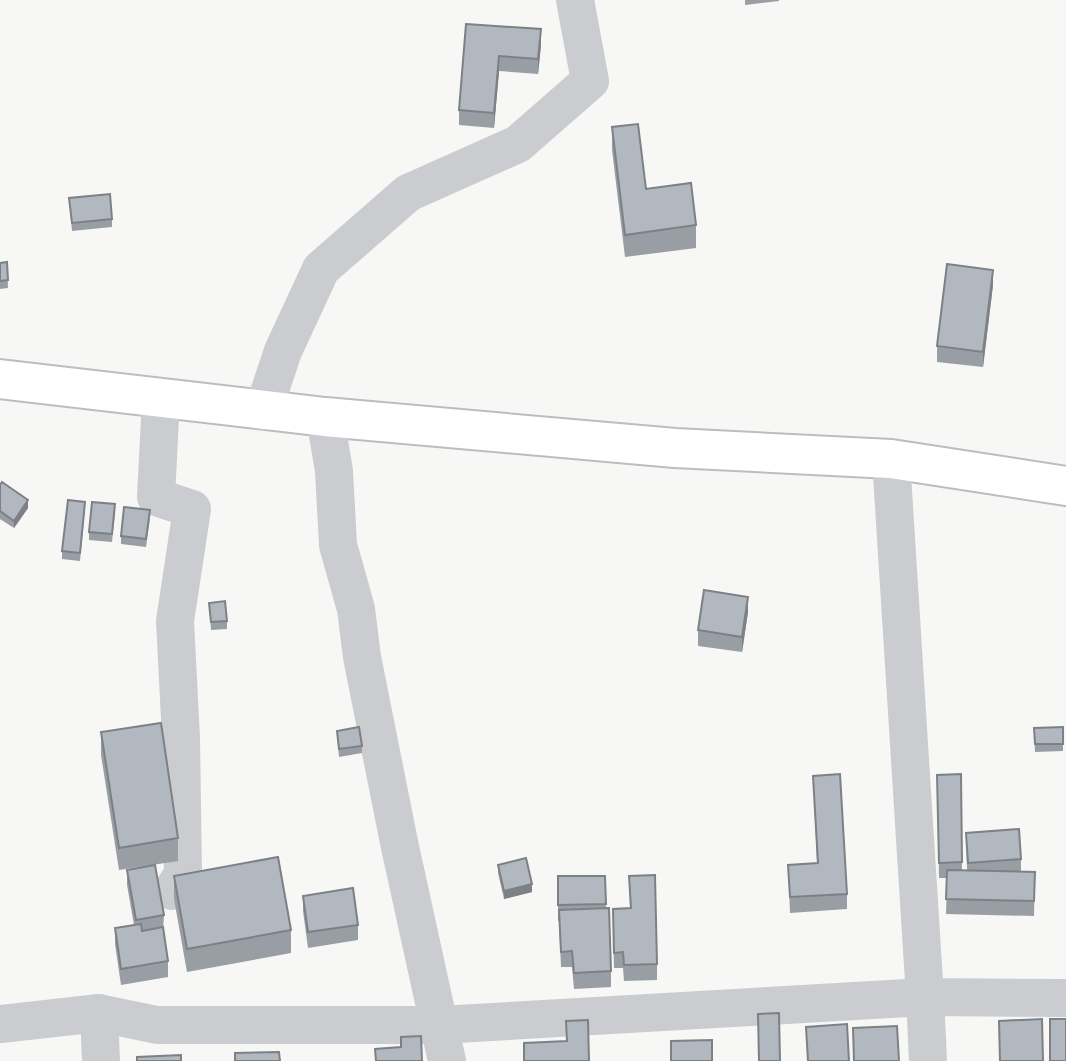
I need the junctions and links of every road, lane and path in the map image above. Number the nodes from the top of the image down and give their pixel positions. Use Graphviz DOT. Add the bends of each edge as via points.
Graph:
graph roads {
  1 [pos="575,0"];
  2 [pos="0,379"];
  3 [pos="161,400"];
  4 [pos="263,411"];
  5 [pos="325,417"];
  6 [pos="891,459"];
  7 [pos="1066,486"];
  8 [pos="172,891"];
  9 [pos="925,997"];
  10 [pos="1066,999"];
  11 [pos="99,1013"];
  12 [pos="0,1024"];
  13 [pos="443,1043"];
  14 [pos="101,1061"];
  15 [pos="928,1061"];
  1 -- 4 [label="street" via="590,81 518,144 408,193 321,269 283,351"];
  2 -- 3 [label="main road"];
  3 -- 4 [label="main road"];
  3 -- 8 [label="street" via="156,497 192,509 175,621 183,874"];
  4 -- 5 [label="main road"];
  5 -- 6 [label="main road" via="675,448"];
  5 -- 13 [label="street" via="338,545 356,609 400,847"];
  6 -- 7 [label="main road"];
  6 -- 9 [label="street"];
  9 -- 10 [label="street"];
  9 -- 13 [label="street"];
  9 -- 15 [label="street"];
  11 -- 12 [label="street"];
  11 -- 13 [label="street" via="157,1025"];
  11 -- 14 [label="street"];
}
